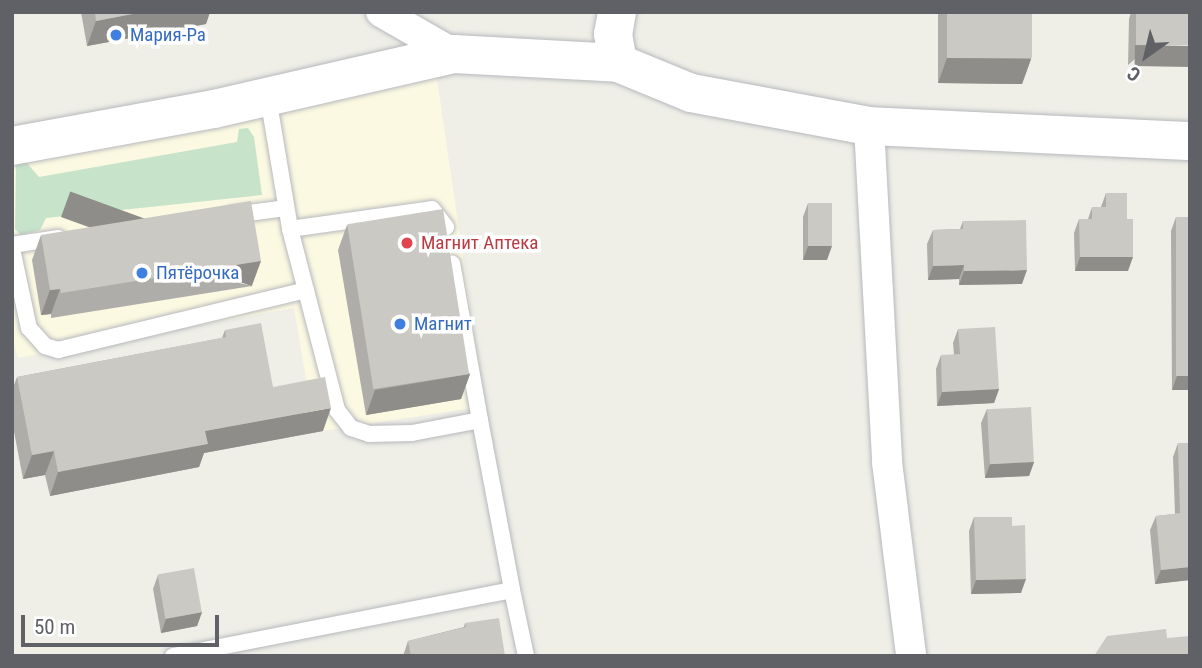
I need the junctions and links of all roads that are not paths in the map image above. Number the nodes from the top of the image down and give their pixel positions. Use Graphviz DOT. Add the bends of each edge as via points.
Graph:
graph roads {
  1 [pos="381,12"];
  2 [pos="617,12"];
  3 [pos="454,54"];
  4 [pos="618,62"];
  5 [pos="268,97"];
  6 [pos="869,126"];
  7 [pos="1190,141"];
  8 [pos="12,146"];
  9 [pos="286,208"];
  10 [pos="218,217"];
  11 [pos="290,229"];
  12 [pos="81,235"];
  13 [pos="12,247"];
  14 [pos="306,290"];
  15 [pos="480,420"];
  16 [pos="512,590"];
  17 [pos="173,656"];
  18 [pos="526,656"];
  19 [pos="911,656"];
  1 -- 3 [label="street"];
  2 -- 4 [label="main road" via="612,34"];
  3 -- 4 [label="main road"];
  3 -- 5 [label="main road"];
  4 -- 6 [label="main road" via="691,93"];
  5 -- 8 [label="main road"];
  5 -- 9 [label="lane"];
  6 -- 7 [label="main road"];
  6 -- 19 [label="street" via="887,462"];
  9 -- 10 [label="lane"];
  9 -- 11 [label="lane"];
  11 -- 14 [label="lane"];
  11 -- 15 [label="lane" via="432,209 444,221"];
  12 -- 13 [label="lane"];
  13 -- 14 [label="lane" via="29,328 45,346 58,350"];
  14 -- 15 [label="lane" via="344,423 369,434 412,433"];
  15 -- 16 [label="lane"];
  16 -- 17 [label="lane"];
  16 -- 18 [label="lane"];
}
